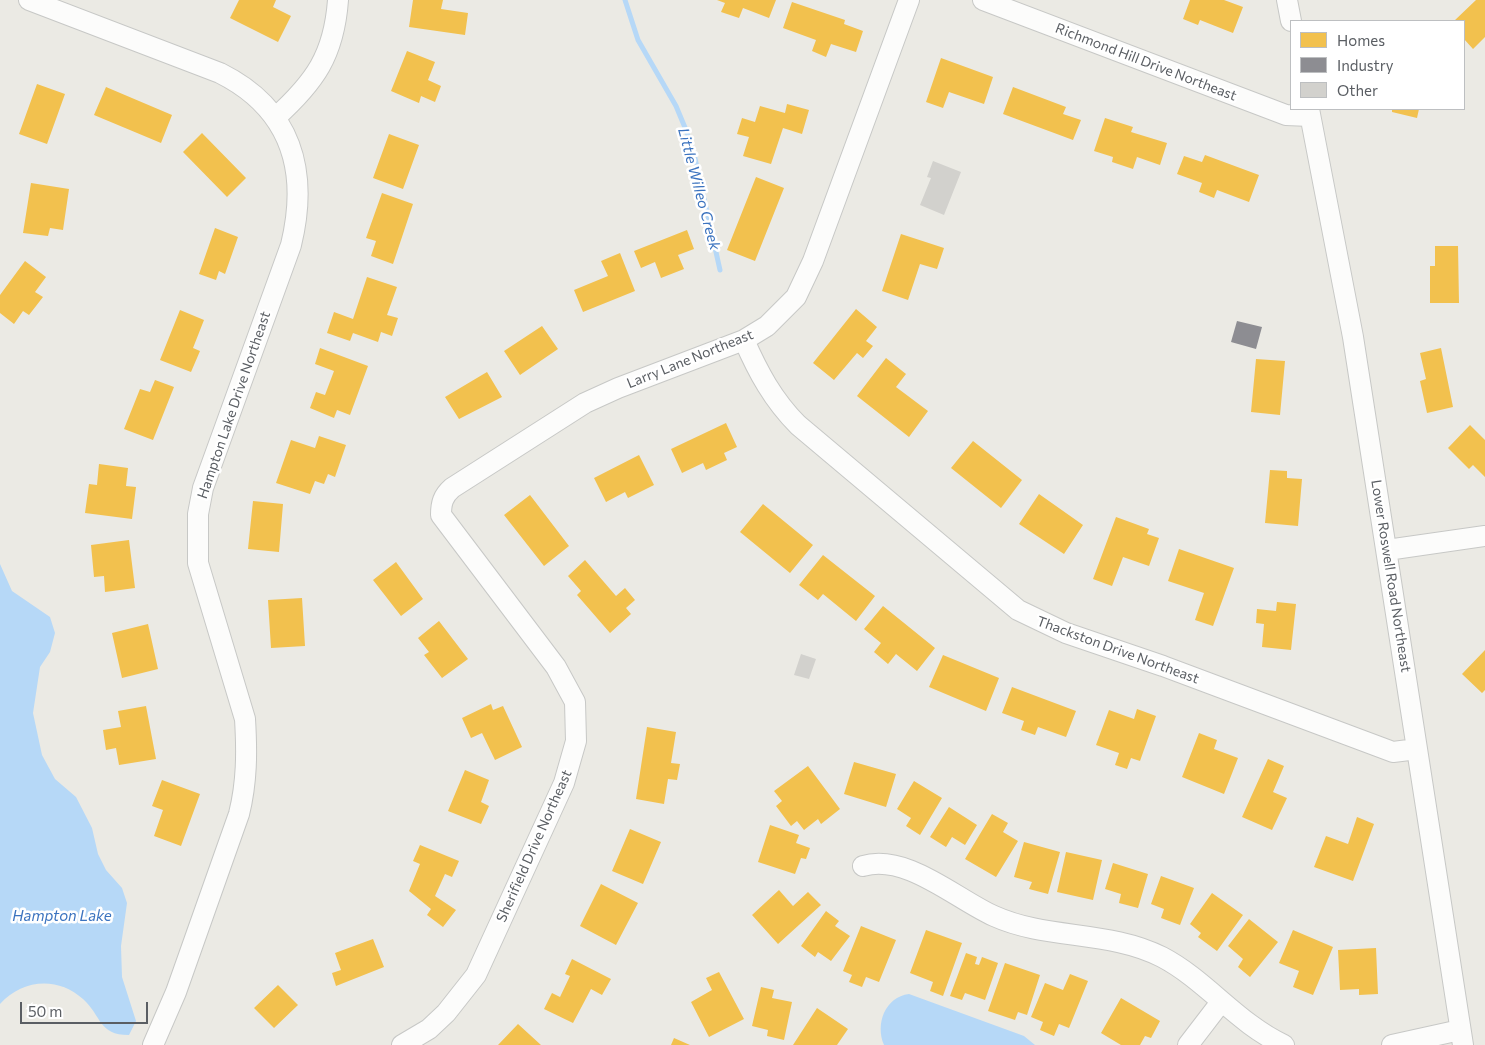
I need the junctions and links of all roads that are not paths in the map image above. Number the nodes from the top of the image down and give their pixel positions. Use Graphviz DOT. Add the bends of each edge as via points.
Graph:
graph roads {
  1 [pos="29,0"];
  2 [pos="338,0"];
  3 [pos="909,0"];
  4 [pos="983,0"];
  5 [pos="1287,0"];
  6 [pos="1291,20"];
  7 [pos="1310,112"];
  8 [pos="276,118"];
  9 [pos="744,340"];
  10 [pos="441,504"];
  11 [pos="1485,536"];
  12 [pos="1387,550"];
  13 [pos="1417,749"];
  14 [pos="863,866"];
  15 [pos="1221,1002"];
  16 [pos="1461,1038"];
  17 [pos="153,1045"];
  18 [pos="402,1045"];
  19 [pos="1188,1045"];
  20 [pos="1284,1045"];
  21 [pos="1392,1045"];
  1 -- 8 [label="street, Hampton Lake Drive Northeast" via="220,73 240,83"];
  2 -- 8 [label="street" via="332,39 325,59 303,92"];
  3 -- 9 [label="street, Larry Lane Northeast" via="806,280 786,308 767,326"];
  4 -- 7 [label="street, Richmond Hill Drive Northeast" via="1286,115"];
  5 -- 6 [label="street"];
  7 -- 12 [label="street, Lower Roswell Road Northeast" via="1350,317"];
  8 -- 17 [label="street, Hampton Lake Drive Northeast" via="296,161 298,218 203,488 197,532 203,585 244,719 247,745 244,793 176,992"];
  9 -- 10 [label="street, Larry Lane Northeast" via="585,403 452,488"];
  9 -- 13 [label="street, Thackston Drive Northeast" via="766,385 780,407 798,425 1018,610 1066,633 1393,752"];
  10 -- 18 [label="street, Sherifield Drive Northeast" via="445,522 556,667 575,702 576,740 564,783 476,975 446,1013 429,1029"];
  11 -- 12 [label="street"];
  12 -- 13 [label="street, Lower Roswell Road Northeast"];
  13 -- 16 [label="street, Lower Roswell Road Northeast"];
  14 -- 15 [label="street" via="874,862 906,868 1015,924 1138,947 1163,957"];
  15 -- 19 [label="street"];
  15 -- 20 [label="street"];
  16 -- 21 [label="street"];
}
